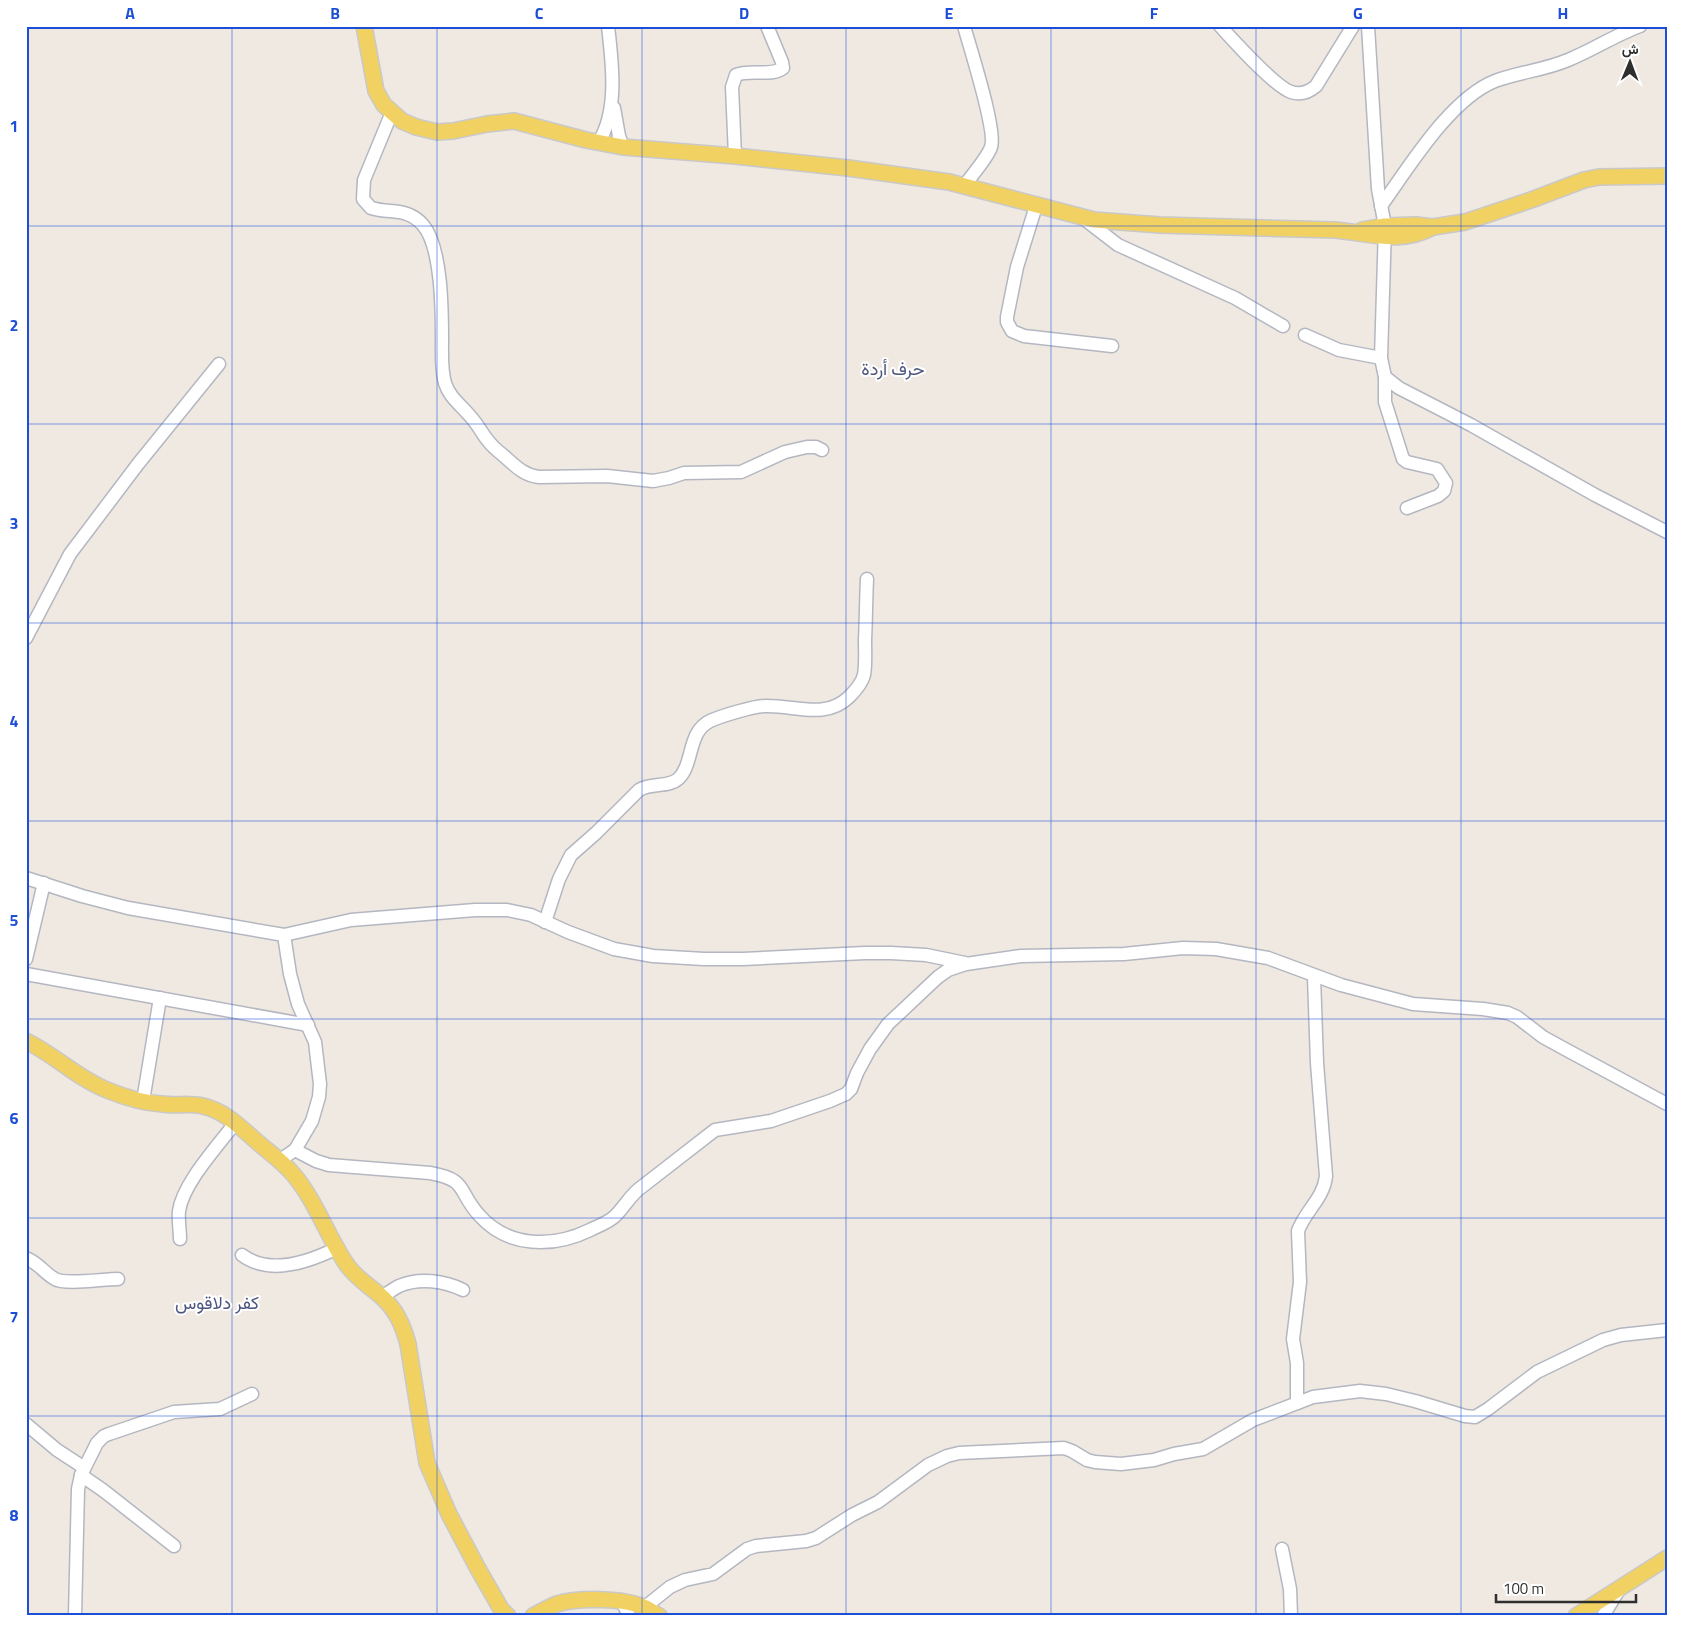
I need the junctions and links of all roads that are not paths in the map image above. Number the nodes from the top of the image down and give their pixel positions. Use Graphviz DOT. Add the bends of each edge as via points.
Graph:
graph roads {
  1 [pos="364,26"];
  2 [pos="608,26"];
  3 [pos="767,26"];
  4 [pos="964,26"];
  5 [pos="1220,26"];
  6 [pos="1353,26"];
  7 [pos="1368,26"];
  8 [pos="1640,26"];
  9 [pos="612,88"];
  10 [pos="392,112"];
  11 [pos="598,143"];
  12 [pos="623,147"];
  13 [pos="735,156"];
  14 [pos="1667,176"];
  15 [pos="965,185"];
  16 [pos="1036,206"];
  17 [pos="1381,206"];
  18 [pos="1083,218"];
  19 [pos="1385,232"];
  20 [pos="1283,326"];
  21 [pos="1305,335"];
  22 [pos="1112,346"];
  23 [pos="1381,358"];
  24 [pos="220,364"];
  25 [pos="1385,377"];
  26 [pos="822,450"];
  27 [pos="1407,508"];
  28 [pos="1667,532"];
  29 [pos="867,579"];
  30 [pos="26,638"];
  31 [pos="26,878"];
  32 [pos="44,883"];
  33 [pos="545,922"];
  34 [pos="284,936"];
  35 [pos="26,959"];
  36 [pos="966,964"];
  37 [pos="26,974"];
  38 [pos="1314,977"];
  39 [pos="160,998"];
  40 [pos="308,1025"];
  41 [pos="26,1041"];
  42 [pos="142,1101"];
  43 [pos="1667,1104"];
  44 [pos="235,1123"];
  45 [pos="295,1150"];
  46 [pos="280,1160"];
  47 [pos="180,1239"];
  48 [pos="337,1248"];
  49 [pos="242,1255"];
  50 [pos="26,1258"];
  51 [pos="118,1279"];
  52 [pos="463,1290"];
  53 [pos="382,1297"];
  54 [pos="1667,1330"];
  55 [pos="252,1394"];
  56 [pos="1297,1403"];
  57 [pos="26,1424"];
  58 [pos="82,1471"];
  59 [pos="174,1546"];
  60 [pos="1282,1549"];
  61 [pos="1667,1558"];
  62 [pos="1620,1588"];
  63 [pos="645,1607"];
  64 [pos="626,1609"];
  65 [pos="75,1616"];
  66 [pos="508,1616"];
  67 [pos="533,1616"];
  68 [pos="659,1616"];
  69 [pos="1291,1616"];
  70 [pos="1576,1616"];
  71 [pos="1602,1616"];
  1 -- 10 [label="main road" via="376,91"];
  2 -- 9 [label="street"];
  3 -- 13 [label="street" via="783,68 778,72 736,75 732,87"];
  4 -- 15 [label="street" via="993,140 990,150"];
  5 -- 6 [label="street" via="1270,76 1290,92 1298,93 1311,91 1316,86"];
  7 -- 17 [label="street"];
  8 -- 17 [label="street" via="1569,60 1495,81 1474,93 1441,125"];
  9 -- 11 [label="street" via="609,118"];
  9 -- 12 [label="street"];
  10 -- 11 [label="main road" via="402,121 436,132 514,121"];
  10 -- 26 [label="street" via="364,180 363,199 371,208 410,214 428,231 439,274 445,383 485,439 517,468 539,477 606,476 653,481 684,472 741,472 785,452 807,447"];
  11 -- 12 [label="main road"];
  12 -- 13 [label="main road"];
  13 -- 15 [label="main road"];
  14 -- 19 [label="main road" via="1584,180 1492,214 1433,227 1413,236"];
  15 -- 16 [label="main road"];
  16 -- 18 [label="main road"];
  16 -- 22 [label="street" via="1017,267 1007,317 1009,327 1024,336"];
  17 -- 19 [label="street"];
  18 -- 19 [label="main road" via="1142,224 1356,232 1371,227"];
  18 -- 20 [label="street" via="1118,245 1235,298"];
  19 -- 23 [label="street"];
  21 -- 23 [label="street" via="1339,350"];
  23 -- 25 [label="street"];
  24 -- 30 [label="street" via="70,554"];
  25 -- 27 [label="street" via="1385,402 1403,459 1437,469 1446,483 1438,496"];
  25 -- 28 [label="street" via="1399,388"];
  29 -- 33 [label="street" via="864,676 852,694 827,709 765,706 703,725 676,781 638,790 570,855"];
  31 -- 32 [label="street"];
  32 -- 34 [label="street" via="128,908"];
  32 -- 35 [label="street"];
  33 -- 34 [label="street" via="507,910 475,910 344,921"];
  33 -- 36 [label="street" via="614,950 653,956 743,960 891,953 926,955"];
  34 -- 40 [label="street" via="296,997"];
  36 -- 38 [label="street" via="1021,956 1124,954 1197,948 1268,958"];
  36 -- 45 [label="street" via="938,977 888,1024 870,1048 846,1094 771,1121 715,1130 639,1189 613,1217 568,1239 537,1242 508,1236 488,1225 472,1208 458,1184 446,1177 329,1165"];
  37 -- 39 [label="street"];
  38 -- 43 [label="street" via="1413,1004 1508,1013 1562,1048"];
  38 -- 56 [label="street" via="1326,1176 1323,1191 1298,1231 1299,1291 1293,1338"];
  39 -- 40 [label="street"];
  39 -- 42 [label="street"];
  40 -- 45 [label="street" via="314,1042 319,1097 312,1121"];
  41 -- 42 [label="main road" via="96,1085"];
  42 -- 44 [label="main road" via="201,1106 223,1114"];
  44 -- 46 [label="main road"];
  44 -- 47 [label="street" via="185,1194 179,1212"];
  45 -- 46 [label="street"];
  46 -- 48 [label="main road" via="302,1185"];
  48 -- 49 [label="street" via="294,1264 259,1263"];
  48 -- 53 [label="main road" via="359,1279"];
  50 -- 51 [label="street" via="63,1283"];
  52 -- 53 [label="street" via="447,1283 418,1282 398,1286"];
  53 -- 66 [label="main road" via="397,1315 408,1344 427,1463 458,1532"];
  54 -- 56 [label="street" via="1621,1335 1576,1352 1537,1372 1475,1417 1370,1391 1325,1394"];
  55 -- 58 [label="street" via="220,1409 174,1412 104,1436"];
  56 -- 63 [label="street" via="1253,1420 1202,1449 1154,1460 1121,1464 1095,1462 1064,1448 947,1456 928,1464 878,1502 816,1538 747,1549 713,1574 670,1587"];
  57 -- 58 [label="street"];
  58 -- 59 [label="street"];
  58 -- 65 [label="street" via="77,1508"];
  60 -- 69 [label="street" via="1290,1589"];
  61 -- 62 [label="main road"];
  62 -- 70 [label="main road"];
  62 -- 71 [label="street"];
  63 -- 64 [label="main road"];
  63 -- 68 [label="main road"];
  64 -- 67 [label="main road" via="596,1601 568,1602"];
}
